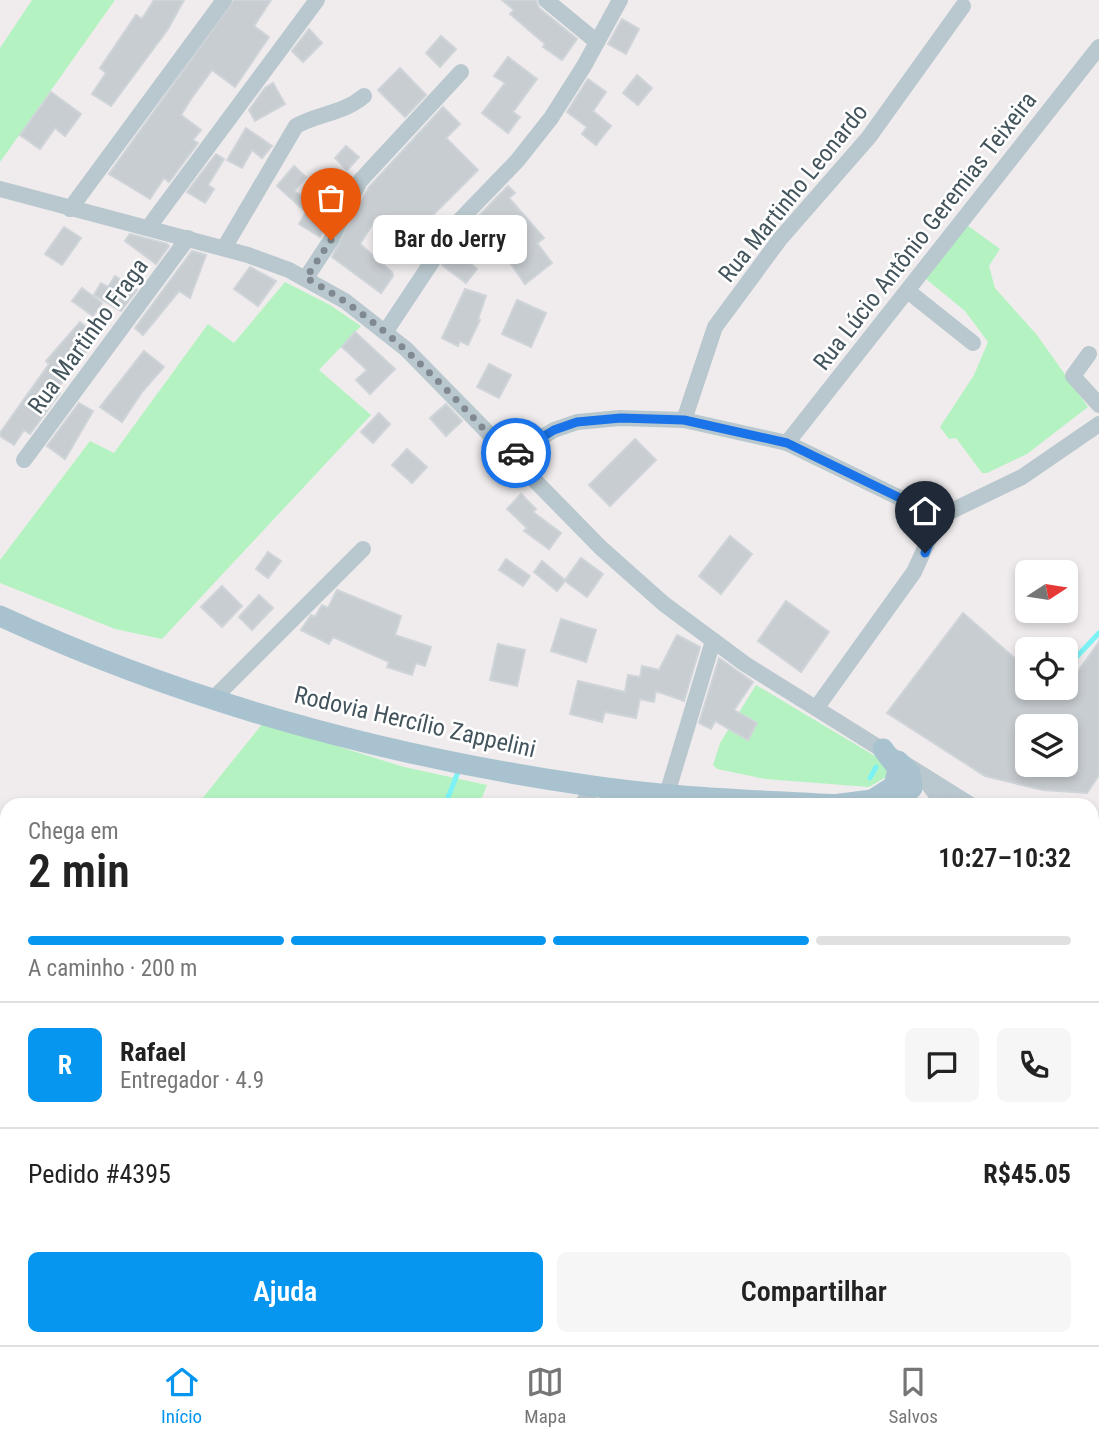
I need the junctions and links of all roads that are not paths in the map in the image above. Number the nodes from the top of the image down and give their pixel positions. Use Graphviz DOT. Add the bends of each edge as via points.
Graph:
graph roads {
  1 [pos="224,0"];
  2 [pos="317,0"];
  3 [pos="546,0"];
  4 [pos="620,0"];
  5 [pos="963,6"];
  6 [pos="597,42"];
  7 [pos="1099,47"];
  8 [pos="461,72"];
  9 [pos="364,96"];
  10 [pos="0,189"];
  11 [pos="70,209"];
  12 [pos="148,228"];
  13 [pos="188,238"];
  14 [pos="224,248"];
  15 [pos="306,278"];
  16 [pos="909,292"];
  17 [pos="386,331"];
  18 [pos="973,343"];
  19 [pos="1089,354"];
  20 [pos="1099,405"];
  21 [pos="684,420"];
  22 [pos="1099,424"];
  23 [pos="787,443"];
  24 [pos="510,457"];
  25 [pos="24,460"];
  26 [pos="939,517"];
  27 [pos="363,549"];
  28 [pos="0,616"];
  29 [pos="713,641"];
  30 [pos="214,698"];
  31 [pos="817,707"];
  32 [pos="883,749"];
  33 [pos="921,773"];
  34 [pos="593,787"];
  35 [pos="667,794"];
  36 [pos="586,798"];
  37 [pos="728,798"];
  38 [pos="875,798"];
  39 [pos="903,798"];
  40 [pos="939,798"];
  41 [pos="960,798"];
  1 -- 11 [label="street"];
  2 -- 12 [label="street"];
  3 -- 6 [label="street"];
  4 -- 6 [label="street"];
  5 -- 21 [label="street, Rua Martinho Leonardo" via="876,128 780,239 715,327"];
  6 -- 17 [label="street" via="534,141 459,221"];
  7 -- 16 [label="street, Rua Lúcio Antônio Geremias Teixeira"];
  8 -- 15 [label="street" via="365,174"];
  9 -- 14 [label="street" via="339,112 296,125"];
  10 -- 11 [label="street"];
  11 -- 12 [label="street"];
  12 -- 13 [label="street"];
  13 -- 14 [label="street"];
  13 -- 25 [label="street, Rua Martinho Fraga"];
  14 -- 15 [label="street"];
  15 -- 17 [label="street"];
  16 -- 18 [label="street"];
  16 -- 23 [label="street, Rua Lúcio Antônio Geremias Teixeira"];
  17 -- 24 [label="street"];
  19 -- 20 [label="street" via="1073,376"];
  21 -- 23 [label="street"];
  21 -- 24 [label="street" via="577,422 554,430"];
  22 -- 26 [label="street" via="1022,477"];
  23 -- 26 [label="street"];
  24 -- 29 [label="street" via="636,580"];
  26 -- 31 [label="street" via="914,572"];
  27 -- 30 [label="street"];
  28 -- 30 [label="main road, Rodovia Hercílio Zappelini" via="141,674"];
  29 -- 31 [label="street"];
  29 -- 35 [label="street"];
  30 -- 34 [label="main road, Rodovia Hercílio Zappelini" via="414,753"];
  31 -- 32 [label="street"];
  32 -- 33 [label="street"];
  32 -- 38 [label="main road, Rodovia Hercílio Zappelini" via="898,769 894,786"];
  32 -- 39 [label="main road" via="912,779 910,792"];
  33 -- 40 [label="street"];
  33 -- 41 [label="street"];
  34 -- 35 [label="main road, Rodovia Hercílio Zappelini"];
  34 -- 36 [label="street"];
  35 -- 37 [label="main road, Rodovia Hercílio Zappelini"];
}
